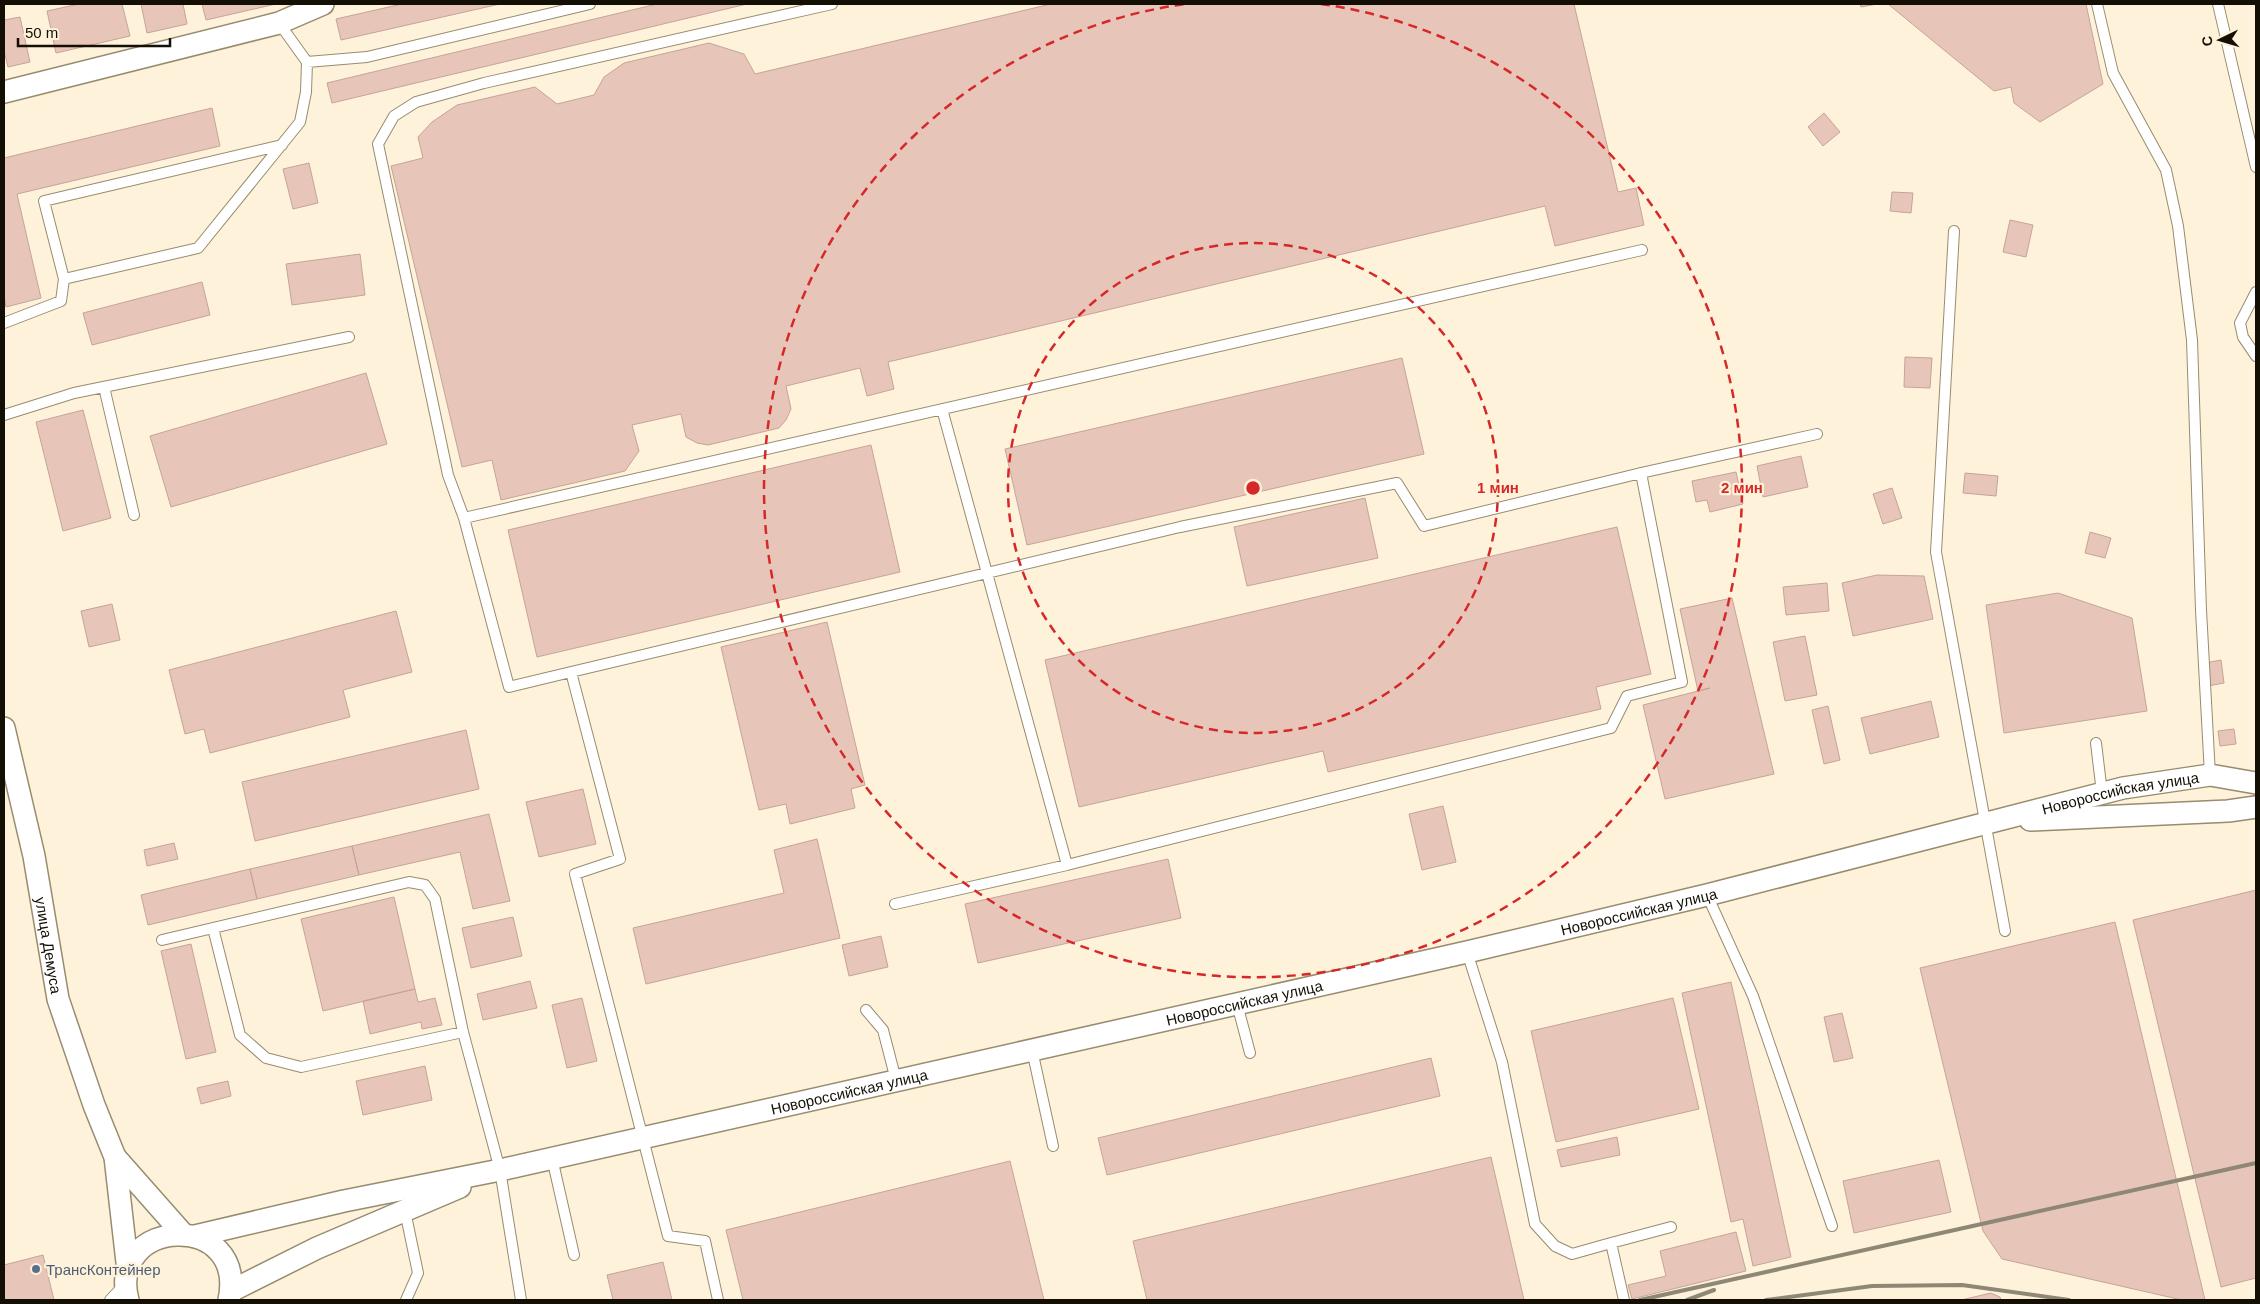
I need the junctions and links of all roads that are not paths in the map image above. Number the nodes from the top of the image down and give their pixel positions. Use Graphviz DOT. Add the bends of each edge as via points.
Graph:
graph roads {
  1 [pos="323,4"];
  2 [pos="590,4"];
  3 [pos="832,4"];
  4 [pos="2097,4"];
  5 [pos="2218,4"];
  6 [pos="279,23"];
  7 [pos="307,62"];
  8 [pos="4,92"];
  9 [pos="282,145"];
  10 [pos="2256,167"];
  11 [pos="1954,231"];
  12 [pos="1642,250"];
  13 [pos="64,279"];
  14 [pos="2256,292"];
  15 [pos="4,323"];
  16 [pos="349,337"];
  17 [pos="2256,356"];
  18 [pos="104,387"];
  19 [pos="942,409"];
  20 [pos="4,415"];
  21 [pos="1817,434"];
  22 [pos="1641,473"];
  23 [pos="134,515"];
  24 [pos="464,518"];
  25 [pos="986,575"];
  26 [pos="571,672"];
  27 [pos="4,728"];
  28 [pos="2096,743"];
  29 [pos="2210,775"];
  30 [pos="2256,783"];
  31 [pos="2102,793"];
  32 [pos="2256,807"];
  33 [pos="1985,822"];
  34 [pos="1067,865"];
  35 [pos="1707,895"];
  36 [pos="895,904"];
  37 [pos="213,928"];
  38 [pos="2005,931"];
  39 [pos="162,940"];
  40 [pos="1466,952"];
  41 [pos="1237,1004"];
  42 [pos="866,1010"];
  43 [pos="463,1032"];
  44 [pos="1032,1050"];
  45 [pos="1250,1053"];
  46 [pos="896,1080"];
  47 [pos="644,1137"];
  48 [pos="1053,1146"];
  49 [pos="115,1157"];
  50 [pos="552,1158"];
  51 [pos="500,1170"];
  52 [pos="405,1211"];
  53 [pos="1832,1226"];
  54 [pos="1671,1227"];
  55 [pos="189,1235"];
  56 [pos="1611,1243"];
  57 [pos="574,1255"];
  58 [pos="127,1285"];
  59 [pos="230,1296"];
  60 [pos="110,1300"];
  61 [pos="406,1300"];
  62 [pos="520,1300"];
  63 [pos="718,1300"];
  64 [pos="1624,1300"];
  1 -- 6 [label="street"];
  2 -- 7 [label="lane" via="367,57"];
  3 -- 24 [label="lane" via="484,83 416,102 394,116 378,144 448,475"];
  4 -- 29 [label="lane" via="2113,72 2166,170 2178,226 2192,340"];
  5 -- 10 [label="lane"];
  6 -- 7 [label="lane"];
  6 -- 8 [label="street"];
  7 -- 9 [label="lane" via="300,122"];
  9 -- 13 [label="lane" via="198,248"];
  9 -- 13 [label="lane" via="44,201"];
  11 -- 33 [label="lane" via="1936,552"];
  12 -- 19 [label="lane"];
  13 -- 15 [label="lane" via="61,301"];
  14 -- 17 [label="lane" via="2240,323 2243,337"];
  16 -- 18 [label="lane"];
  18 -- 20 [label="lane"];
  18 -- 23 [label="lane"];
  19 -- 24 [label="lane"];
  19 -- 25 [label="lane"];
  21 -- 22 [label="lane"];
  22 -- 25 [label="lane" via="1424,526 1397,483 1180,527"];
  22 -- 34 [label="lane" via="1682,682 1627,696 1611,728"];
  24 -- 26 [label="lane" via="509,687"];
  25 -- 26 [label="lane"];
  25 -- 34 [label="lane"];
  26 -- 47 [label="lane" via="620,859 575,874"];
  27 -- 49 [label="street, улица Демуса" via="34,856 58,999"];
  28 -- 31 [label="lane"];
  29 -- 30 [label="street, Новороссийская улица"];
  29 -- 31 [label="street, Новороссийская улица"];
  31 -- 33 [label="street, Новороссийская улица"];
  32 -- 33 [label="street, Новороссийская улица"];
  33 -- 35 [label="street, Новороссийская улица"];
  33 -- 38 [label="lane"];
  34 -- 36 [label="lane"];
  35 -- 40 [label="street, Новороссийская улица"];
  35 -- 53 [label="lane" via="1753,996"];
  37 -- 39 [label="lane"];
  37 -- 43 [label="lane" via="240,1035 266,1058 300,1067"];
  37 -- 43 [label="lane" via="409,882 425,885 435,899"];
  40 -- 41 [label="street, Новороссийская улица"];
  40 -- 56 [label="lane" via="1502,1062 1535,1224 1555,1246 1572,1254"];
  41 -- 44 [label="street, Новороссийская улица"];
  41 -- 45 [label="lane"];
  42 -- 46 [label="lane" via="883,1030"];
  43 -- 51 [label="lane"];
  44 -- 46 [label="street, Новороссийская улица"];
  44 -- 48 [label="lane"];
  46 -- 47 [label="street, Новороссийская улица"];
  47 -- 50 [label="street, Новороссийская улица"];
  47 -- 63 [label="lane" via="668,1236 705,1241"];
  49 -- 55 [label="street"];
  49 -- 58 [label="street"];
  50 -- 51 [label="street, Новороссийская улица"];
  50 -- 57 [label="lane"];
  51 -- 52 [label="street"];
  51 -- 55 [label="street"];
  51 -- 62 [label="lane"];
  52 -- 59 [label="street" via="317,1248"];
  52 -- 61 [label="lane" via="418,1273"];
  54 -- 56 [label="lane"];
  55 -- 58 [label="street" via="160,1237 140,1250"];
  55 -- 59 [label="street" via="206,1242 223,1258 228,1268"];
  56 -- 64 [label="lane"];
  58 -- 60 [label="lane"];
}
